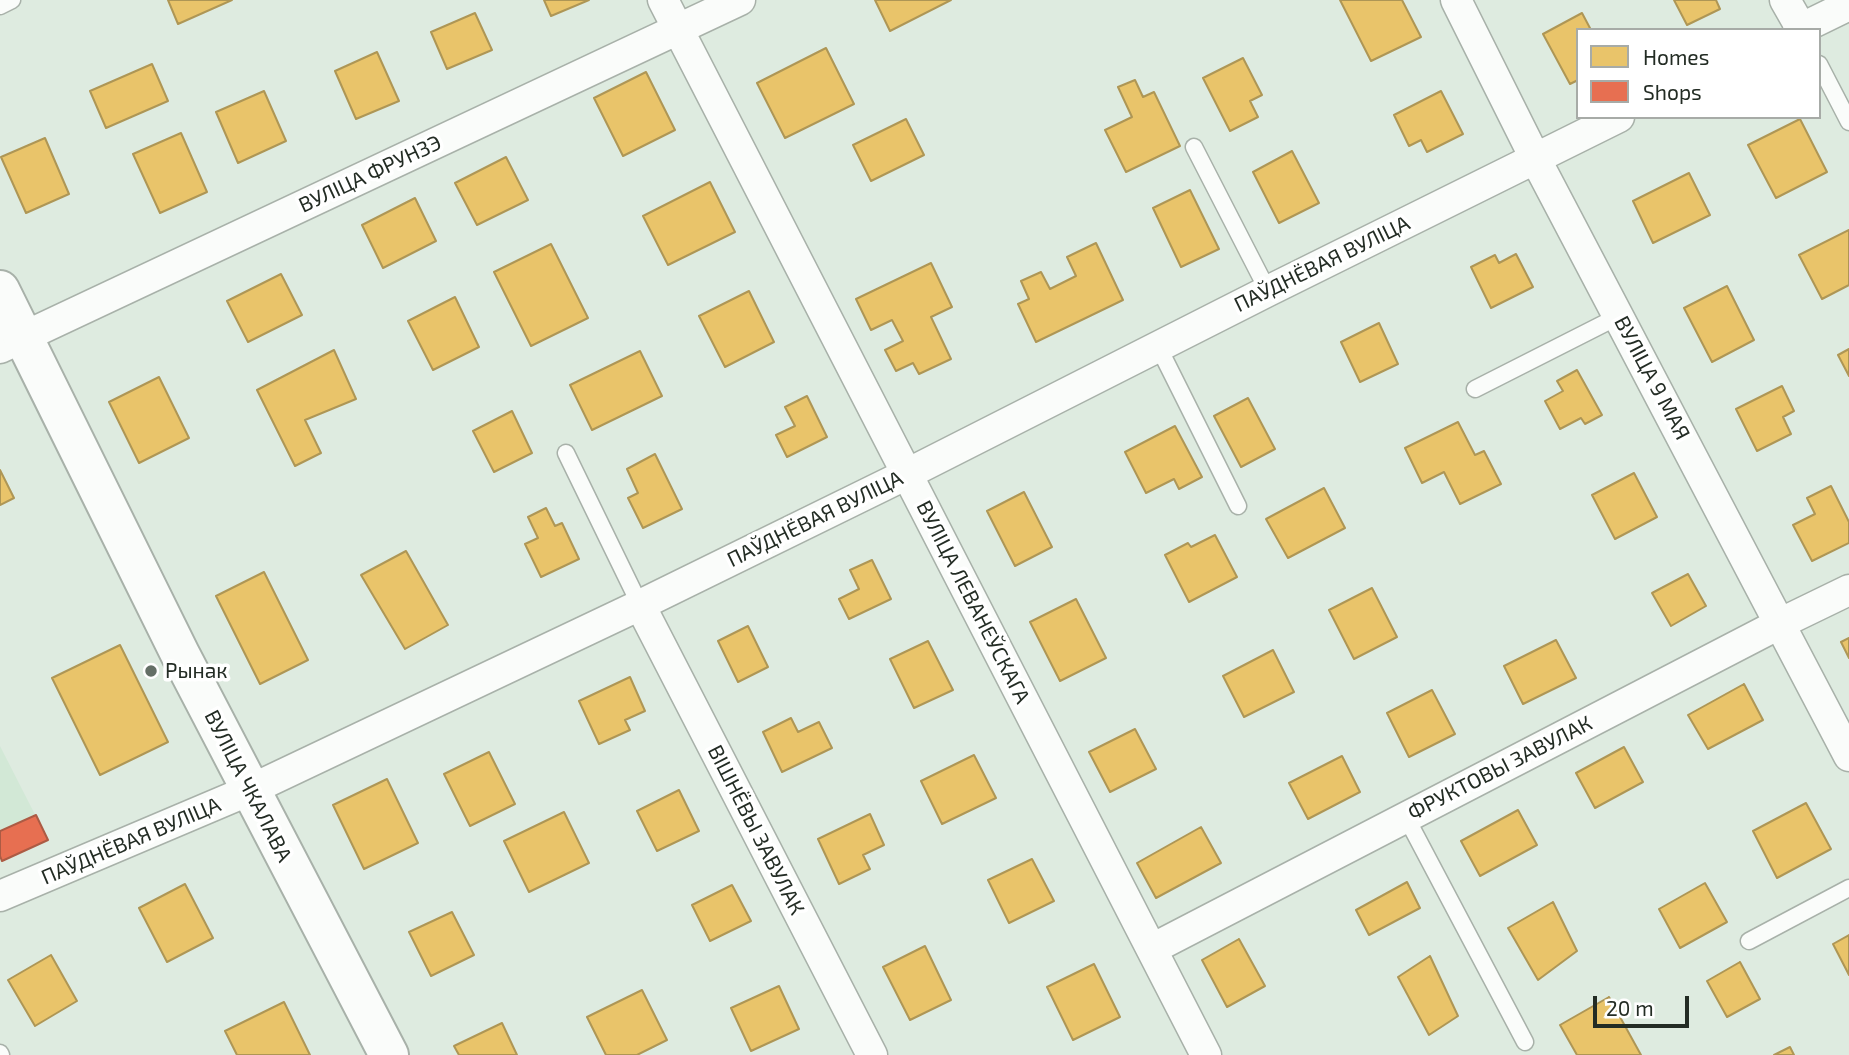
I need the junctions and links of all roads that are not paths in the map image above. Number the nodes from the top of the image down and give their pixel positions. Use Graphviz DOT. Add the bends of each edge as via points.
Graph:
graph roads {
  1 [pos="12,0"];
  2 [pos="663,0"];
  3 [pos="740,0"];
  4 [pos="1456,0"];
  5 [pos="1786,0"];
  6 [pos="1849,5"];
  7 [pos="0,6"];
  8 [pos="1800,28"];
  9 [pos="1802,28"];
  10 [pos="678,30"];
  11 [pos="1821,68"];
  12 [pos="1615,119"];
  13 [pos="1849,122"];
  14 [pos="1194,147"];
  15 [pos="1535,158"];
  16 [pos="0,290"];
  17 [pos="1268,291"];
  18 [pos="1619,316"];
  19 [pos="11,342"];
  20 [pos="1158,346"];
  21 [pos="1475,389"];
  22 [pos="566,453"];
  23 [pos="907,474"];
  24 [pos="1238,506"];
  25 [pos="1849,590"];
  26 [pos="640,605"];
  27 [pos="1781,623"];
  28 [pos="1849,756"];
  29 [pos="250,790"];
  30 [pos="1406,817"];
  31 [pos="1849,888"];
  32 [pos="0,896"];
  33 [pos="1749,941"];
  34 [pos="1152,949"];
  35 [pos="1525,1042"];
  36 [pos="389,1055"];
  37 [pos="872,1055"];
  38 [pos="1206,1055"];
  1 -- 7 [label="lane"];
  2 -- 10 [label="street, ВУЛІЦА ЛЕВАНЕЎСКАГА"];
  3 -- 10 [label="street, ВУЛІЦА ФРУНЗЭ"];
  4 -- 15 [label="street, ВУЛІЦА 9 МАЯ"];
  5 -- 8 [label="street"];
  6 -- 9 [label="street"];
  10 -- 19 [label="street, ВУЛІЦА ФРУНЗЭ"];
  10 -- 23 [label="street, ВУЛІЦА ЛЕВАНЕЎСКАГА"];
  11 -- 13 [label="lane"];
  12 -- 15 [label="street, ПАЎДНЁВАЯ ВУЛІЦА"];
  14 -- 17 [label="lane"];
  15 -- 17 [label="street, ПАЎДНЁВАЯ ВУЛІЦА"];
  15 -- 18 [label="street, ВУЛІЦА 9 МАЯ"];
  16 -- 19 [label="main road, ВУЛІЦА ЧКАЛАВА"];
  17 -- 20 [label="street, ПАЎДНЁВАЯ ВУЛІЦА"];
  18 -- 21 [label="lane"];
  18 -- 27 [label="street, ВУЛІЦА 9 МАЯ"];
  19 -- 29 [label="main road, ВУЛІЦА ЧКАЛАВА"];
  20 -- 23 [label="street, ПАЎДНЁВАЯ ВУЛІЦА"];
  20 -- 24 [label="lane"];
  22 -- 26 [label="lane"];
  23 -- 26 [label="street, ПАЎДНЁВАЯ ВУЛІЦА"];
  23 -- 34 [label="street, ВУЛІЦА ЛЕВАНЕЎСКАГА"];
  25 -- 27 [label="street, ФРУКТОВЫ ЗАВУЛАК"];
  26 -- 29 [label="street, ПАЎДНЁВАЯ ВУЛІЦА"];
  26 -- 37 [label="street, ВІШНЁВЫ ЗАВУЛАК"];
  27 -- 28 [label="street, ВУЛІЦА 9 МАЯ"];
  27 -- 30 [label="street, ФРУКТОВЫ ЗАВУЛАК"];
  29 -- 32 [label="street, ПАЎДНЁВАЯ ВУЛІЦА"];
  29 -- 36 [label="main road, ВУЛІЦА ЧКАЛАВА"];
  30 -- 34 [label="street, ФРУКТОВЫ ЗАВУЛАК"];
  30 -- 35 [label="lane"];
  31 -- 33 [label="lane"];
  34 -- 38 [label="street, ВУЛІЦА ЛЕВАНЕЎСКАГА"];
}
